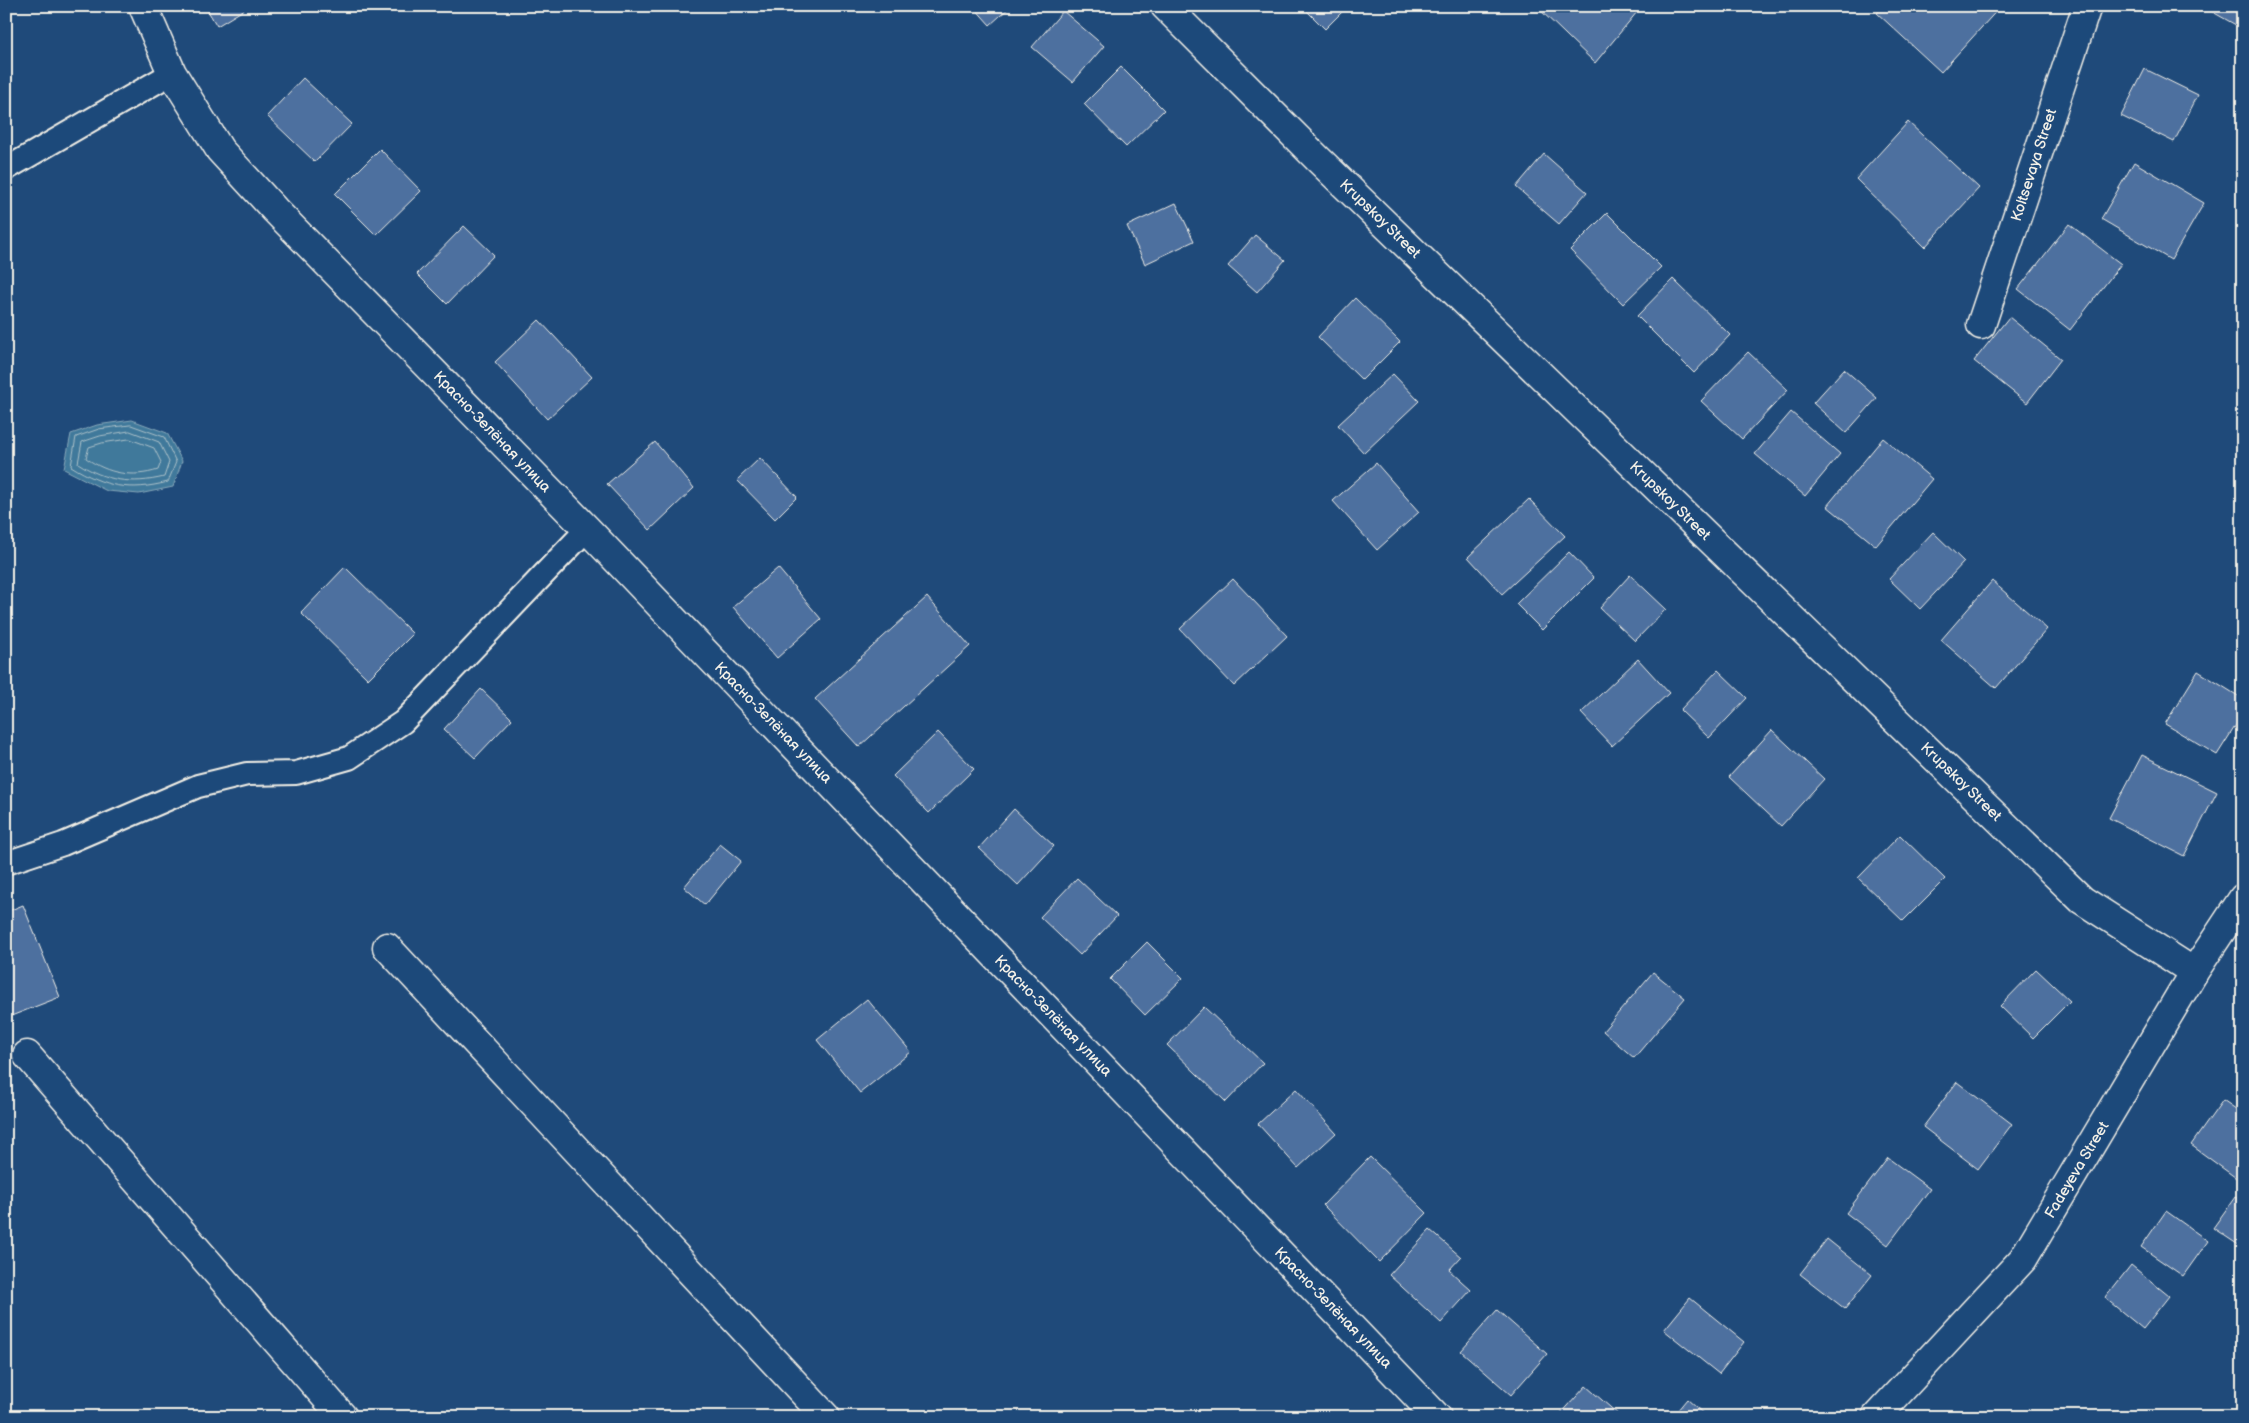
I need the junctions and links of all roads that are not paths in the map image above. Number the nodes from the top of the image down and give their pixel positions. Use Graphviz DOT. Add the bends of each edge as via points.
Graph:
graph roads {
  1 [pos="144,6"];
  2 [pos="1165,6"];
  3 [pos="2087,6"];
  4 [pos="172,74"];
  5 [pos="6,168"];
  6 [pos="1981,325"];
  7 [pos="587,529"];
  8 [pos="6,863"];
  9 [pos="2243,898"];
  10 [pos="387,947"];
  11 [pos="2194,972"];
  12 [pos="27,1056"];
  13 [pos="344,1417"];
  14 [pos="826,1417"];
  15 [pos="1437,1417"];
  16 [pos="1876,1417"];
  1 -- 4 [label="street, Красно-Зелёная улица"];
  2 -- 11 [label="street, Krupskoy Street" via="1318,159 2082,900"];
  3 -- 6 [label="street, Koltsevaya Street"];
  4 -- 5 [label="lane"];
  4 -- 7 [label="street, Красно-Зелёная улица" via="226,157"];
  7 -- 8 [label="lane" via="403,722 348,758 296,773 247,774 198,786 62,844"];
  7 -- 15 [label="street, Красно-Зелёная улица"];
  9 -- 11 [label="street, Fadeyeva Street"];
  10 -- 14 [label="street"];
  11 -- 16 [label="street, Fadeyeva Street" via="2024,1259"];
  12 -- 13 [label="street"];
}
